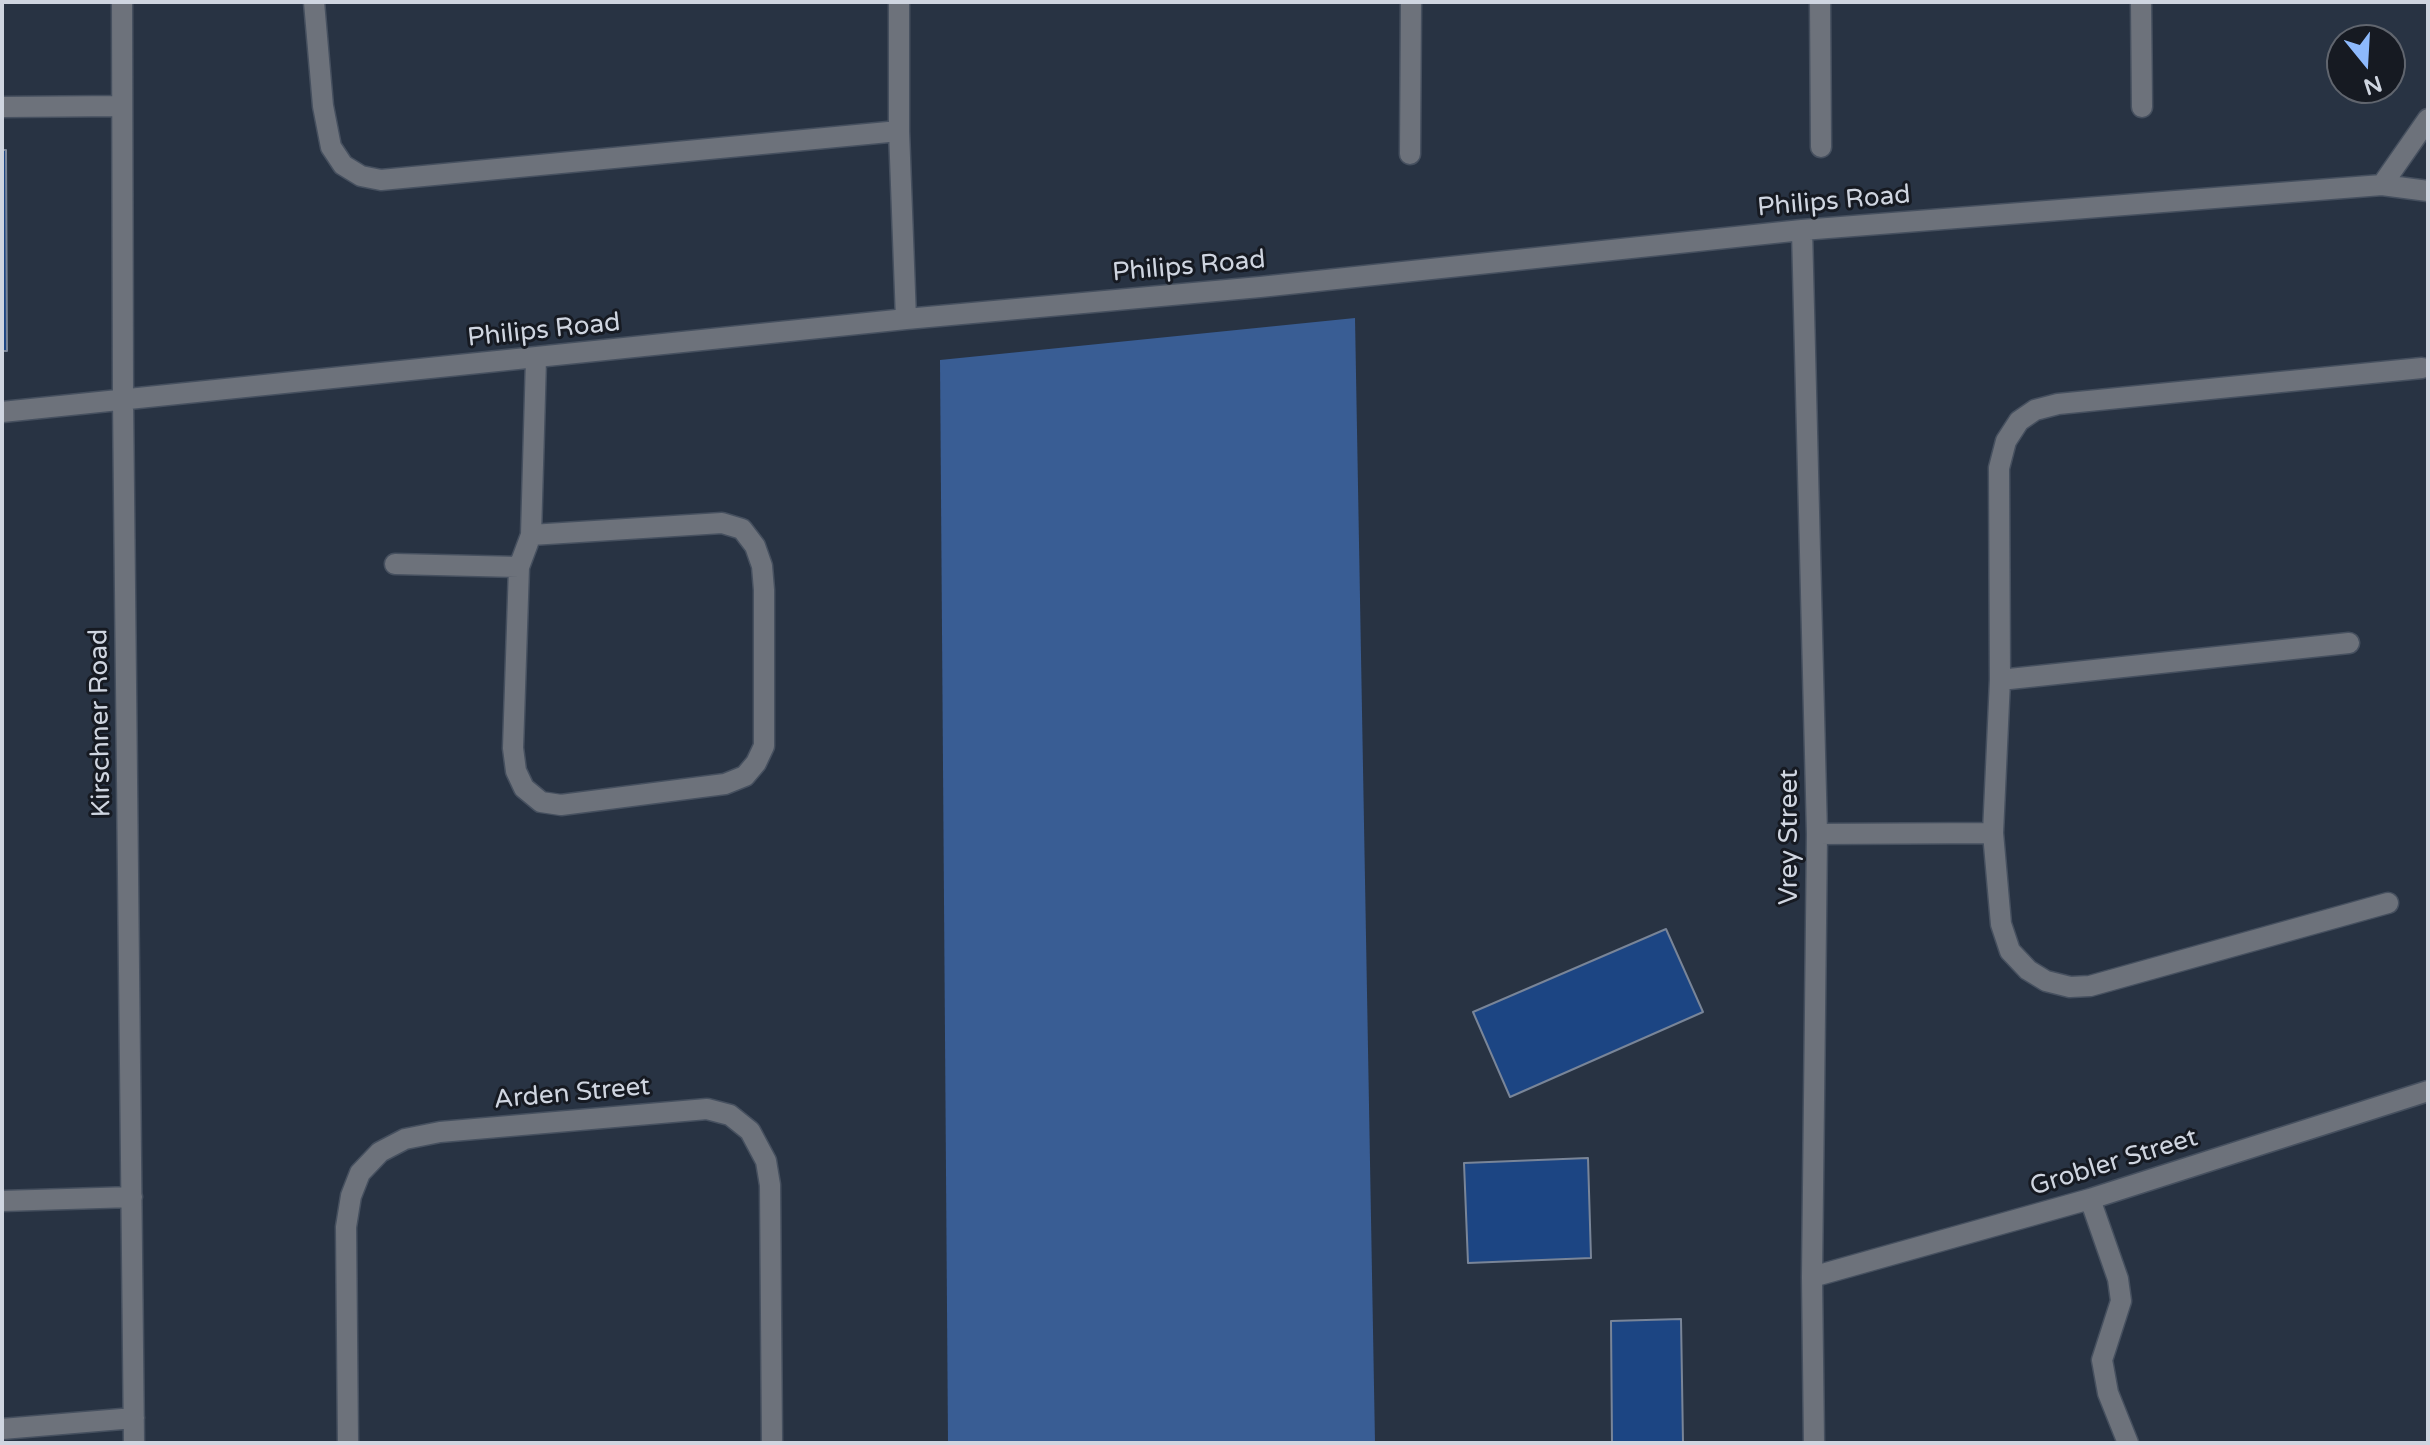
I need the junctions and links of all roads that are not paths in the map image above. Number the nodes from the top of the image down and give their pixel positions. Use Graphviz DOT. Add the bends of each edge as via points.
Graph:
graph roads {
  1 [pos="122,2"];
  2 [pos="314,2"];
  3 [pos="899,2"];
  4 [pos="1411,2"];
  5 [pos="1820,2"];
  6 [pos="2141,2"];
  7 [pos="122,106"];
  8 [pos="2,107"];
  9 [pos="2142,107"];
  10 [pos="2428,119"];
  11 [pos="899,131"];
  12 [pos="1821,147"];
  13 [pos="1410,154"];
  14 [pos="2382,185"];
  15 [pos="2428,191"];
  16 [pos="1802,230"];
  17 [pos="906,319"];
  18 [pos="536,359"];
  19 [pos="2422,368"];
  20 [pos="123,399"];
  21 [pos="2,412"];
  22 [pos="531,535"];
  23 [pos="395,564"];
  24 [pos="519,567"];
  25 [pos="2349,643"];
  26 [pos="2000,680"];
  27 [pos="1993,833"];
  28 [pos="1817,834"];
  29 [pos="2388,903"];
  30 [pos="2428,1091"];
  31 [pos="132,1197"];
  32 [pos="2090,1199"];
  33 [pos="2,1201"];
  34 [pos="1812,1277"];
  35 [pos="134,1418"];
  36 [pos="2,1429"];
  37 [pos="134,1443"];
  38 [pos="348,1443"];
  39 [pos="772,1443"];
  40 [pos="1814,1443"];
  41 [pos="2128,1443"];
  1 -- 7 [label="street, Kirschner Road"];
  2 -- 11 [label="street" via="331,147 343,165 361,176 396,179"];
  3 -- 11 [label="street"];
  4 -- 13 [label="street"];
  5 -- 12 [label="street"];
  6 -- 9 [label="street"];
  7 -- 8 [label="street"];
  7 -- 20 [label="street, Kirschner Road"];
  10 -- 14 [label="street"];
  11 -- 17 [label="street"];
  14 -- 15 [label="street, Philips Road"];
  14 -- 16 [label="street, Philips Road"];
  16 -- 17 [label="street, Philips Road"];
  16 -- 28 [label="street, Vrey Street"];
  17 -- 18 [label="street, Philips Road"];
  18 -- 20 [label="street, Philips Road"];
  18 -- 22 [label="street"];
  19 -- 26 [label="street" via="2058,404 2019,421 2006,441 1999,468"];
  20 -- 21 [label="street, Philips Road"];
  20 -- 31 [label="street, Kirschner Road"];
  22 -- 24 [label="street"];
  22 -- 24 [label="street" via="722,523 742,529 755,546 764,590 764,746 745,776 725,784 561,805 541,802 524,788 513,748"];
  23 -- 24 [label="street"];
  25 -- 26 [label="street"];
  26 -- 27 [label="street"];
  27 -- 28 [label="street"];
  27 -- 29 [label="street" via="2001,924 2010,951 2046,981 2070,987 2117,980"];
  28 -- 34 [label="street, Vrey Street"];
  30 -- 32 [label="street, Grobler Street"];
  31 -- 33 [label="street"];
  31 -- 35 [label="street, Kirschner Road"];
  32 -- 34 [label="street, Grobler Street"];
  32 -- 41 [label="street" via="2120,1290 2102,1360 2108,1393"];
  34 -- 40 [label="street, Vrey Street"];
  35 -- 36 [label="street"];
  35 -- 37 [label="street, Kirschner Road"];
  38 -- 39 [label="street, Arden Street" via="346,1227 360,1173 380,1152 405,1139 440,1132 707,1109 730,1115 750,1131 766,1161"];
}
